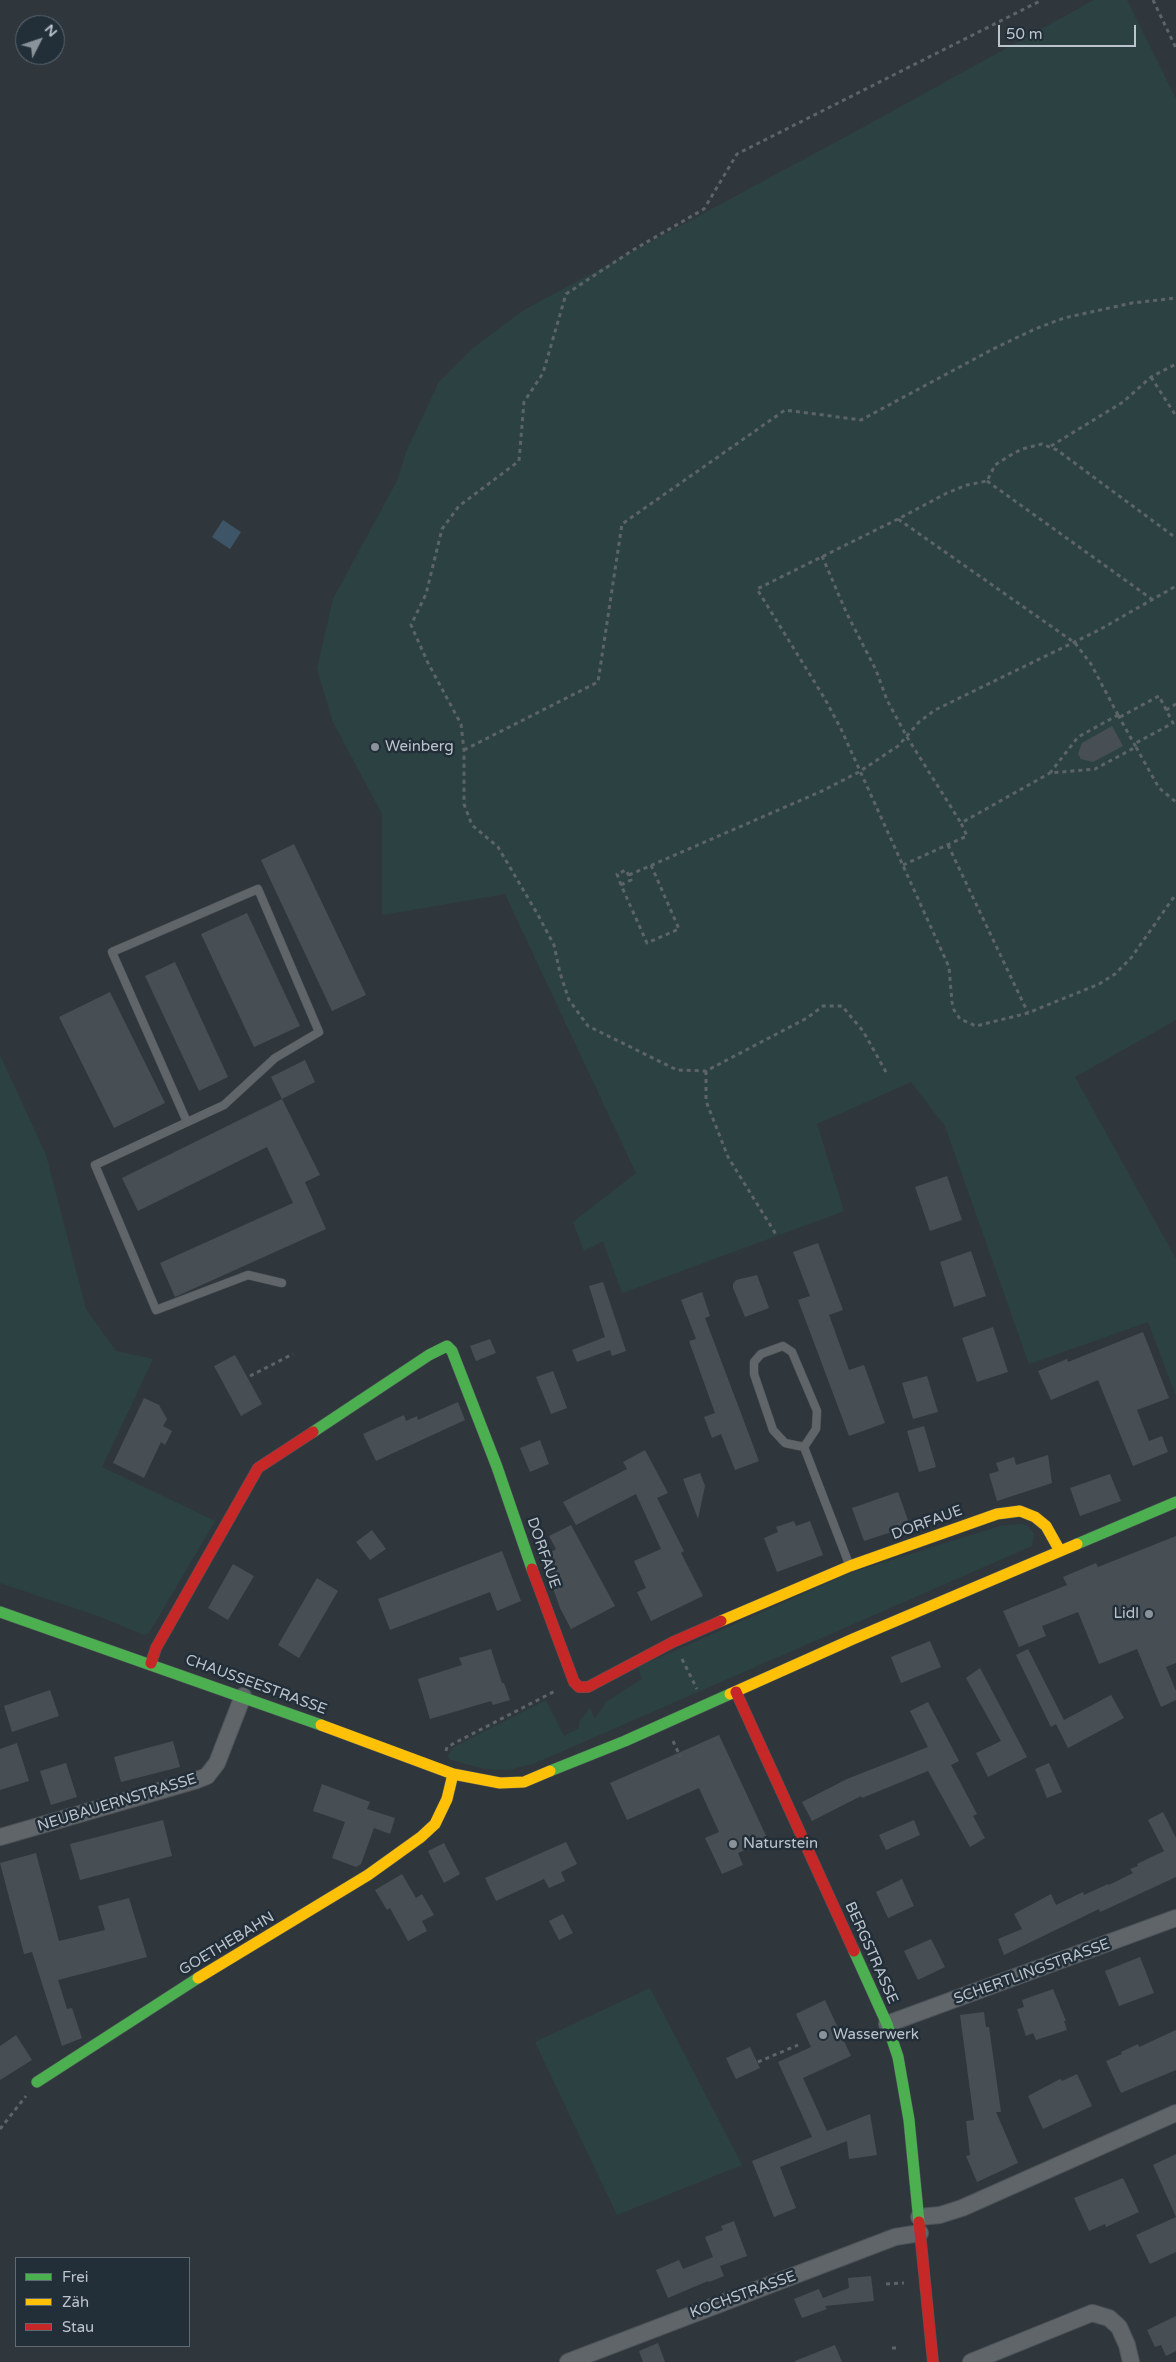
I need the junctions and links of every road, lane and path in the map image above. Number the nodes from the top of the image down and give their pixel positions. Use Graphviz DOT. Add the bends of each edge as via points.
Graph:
graph roads {
  1 [pos="1042,0"];
  2 [pos="1153,0"];
  3 [pos="1176,48"];
  4 [pos="1176,298"];
  5 [pos="1176,364"];
  6 [pos="1151,377"];
  7 [pos="1176,416"];
  8 [pos="1051,446"];
  9 [pos="987,481"];
  10 [pos="898,519"];
  11 [pos="1176,538"];
  12 [pos="822,556"];
  13 [pos="1176,586"];
  14 [pos="1153,600"];
  15 [pos="1075,642"];
  16 [pos="1176,704"];
  17 [pos="1166,710"];
  18 [pos="1119,716"];
  19 [pos="907,736"];
  20 [pos="1135,746"];
  21 [pos="464,750"];
  22 [pos="859,772"];
  23 [pos="1050,772"];
  24 [pos="1176,802"];
  25 [pos="961,823"];
  26 [pos="948,845"];
  27 [pos="903,865"];
  28 [pos="651,866"];
  29 [pos="629,875"];
  30 [pos="621,885"];
  31 [pos="1176,894"];
  32 [pos="1028,1013"];
  33 [pos="706,1071"];
  34 [pos="886,1072"];
  35 [pos="188,1122"];
  36 [pos="777,1236"];
  37 [pos="282,1283"];
  38 [pos="293,1354"];
  39 [pos="250,1376"];
  40 [pos="804,1447"];
  41 [pos="1176,1502"];
  42 [pos="1060,1551"];
  43 [pos="850,1566"];
  44 [pos="0,1612"];
  45 [pos="673,1642"];
  46 [pos="151,1663"];
  47 [pos="574,1682"];
  48 [pos="698,1690"];
  49 [pos="736,1692"];
  50 [pos="243,1696"];
  51 [pos="673,1741"];
  52 [pos="680,1756"];
  53 [pos="440,1769"];
  54 [pos="452,1774"];
  55 [pos="0,1837"];
  56 [pos="1176,1918"];
  57 [pos="887,2024"];
  58 [pos="798,2045"];
  59 [pos="758,2062"];
  60 [pos="37,2082"];
  61 [pos="1176,2113"];
  62 [pos="0,2129"];
  63 [pos="920,2225"];
  64 [pos="904,2282"];
  65 [pos="886,2284"];
  66 [pos="892,2348"];
  67 [pos="900,2348"];
  68 [pos="568,2362"];
  69 [pos="933,2362"];
  70 [pos="971,2362"];
  71 [pos="1131,2362"];
  1 -- 21 [label="path" via="737,154 704,209 566,294 543,373 524,402 519,461 459,506 442,528 426,594 411,625 461,724"];
  2 -- 3 [label="path"];
  4 -- 21 [label="path" via="1064,318 1035,329 861,420 785,410 622,524 598,682"];
  5 -- 6 [label="path"];
  6 -- 7 [label="path"];
  6 -- 8 [label="path" via="1123,402"];
  8 -- 9 [label="path" via="1042,444 1022,449 996,465"];
  8 -- 11 [label="path"];
  9 -- 10 [label="path" via="947,493"];
  9 -- 14 [label="path"];
  10 -- 12 [label="path"];
  10 -- 15 [label="path"];
  12 -- 19 [label="path" via="887,700"];
  12 -- 22 [label="path" via="757,589 825,699"];
  13 -- 14 [label="path"];
  14 -- 15 [label="path"];
  15 -- 18 [label="path" via="1091,664"];
  15 -- 19 [label="path" via="952,700 919,722"];
  16 -- 17 [label="path"];
  17 -- 18 [label="path" via="1159,696"];
  17 -- 20 [label="path" via="1173,723"];
  18 -- 20 [label="path"];
  18 -- 23 [label="path" via="1078,737"];
  19 -- 22 [label="path" via="898,746"];
  19 -- 25 [label="path"];
  20 -- 23 [label="path" via="1095,769"];
  20 -- 24 [label="path" via="1159,788"];
  21 -- 33 [label="path" via="464,804 472,825 498,847 538,915 554,945 569,1000 588,1026 677,1070"];
  22 -- 27 [label="path"];
  22 -- 28 [label="path"];
  23 -- 25 [label="path"];
  25 -- 26 [label="path" via="967,836"];
  26 -- 27 [label="path"];
  26 -- 32 [label="path"];
  27 -- 32 [label="path" via="948,966 952,1002 960,1019 976,1026"];
  28 -- 29 [label="path"];
  28 -- 30 [label="path" via="679,929 647,942"];
  29 -- 30 [label="path" via="631,880"];
  29 -- 30 [label="path" via="626,870 617,874"];
  31 -- 32 [label="path" via="1131,958 1115,974 1100,984"];
  33 -- 34 [label="path" via="807,1018 823,1006 842,1006 863,1031"];
  33 -- 36 [label="path" via="706,1101 728,1157"];
  35 -- 35 [label="lane" via="224,1105 275,1058 319,1032 258,889 112,952"];
  35 -- 37 [label="lane" via="96,1165 156,1310 248,1275"];
  38 -- 39 [label="path"];
  40 -- 40 [label="lane" via="785,1443 773,1430 754,1374 754,1362 761,1354 783,1346 792,1352 817,1411 816,1429"];
  40 -- 43 [label="lane"];
  41 -- 42 [label="street"];
  42 -- 43 [label="street, DORFAUE" via="1046,1526 1020,1511 986,1518"];
  42 -- 49 [label="street"];
  43 -- 45 [label="street, DORFAUE"];
  44 -- 46 [label="street, CHAUSSEESTRASSE"];
  45 -- 47 [label="street, DORFAUE" via="588,1688 579,1687"];
  45 -- 48 [label="path"];
  46 -- 47 [label="street, DORFAUE" via="156,1648 258,1468 414,1364 447,1346 452,1351 497,1467"];
  46 -- 50 [label="street, CHAUSSEESTRASSE"];
  47 -- 53 [label="path" via="447,1747"];
  49 -- 54 [label="street, CHAUSSEESTRASSE" via="524,1782 502,1783"];
  49 -- 57 [label="street, BERGSTRASSE"];
  50 -- 53 [label="street, CHAUSSEESTRASSE"];
  50 -- 55 [label="street, NEUBAUERNSTRASSE" via="217,1762 206,1776"];
  51 -- 52 [label="path"];
  53 -- 54 [label="street, CHAUSSEESTRASSE"];
  54 -- 60 [label="street, GOETHEBAHN" via="447,1799 435,1824 421,1838 360,1880 185,1986"];
  56 -- 57 [label="street, SCHERTLINGSTRASSE"];
  57 -- 63 [label="street, BERGSTRASSE" via="903,2079"];
  58 -- 59 [label="path"];
  60 -- 62 [label="path"];
  61 -- 63 [label="street, KOCHSTRASSE"];
  63 -- 68 [label="street, KOCHSTRASSE" via="895,2238"];
  63 -- 69 [label="street, BERGSTRASSE"];
  64 -- 65 [label="path"];
  66 -- 67 [label="path"];
  70 -- 71 [label="street" via="1092,2313 1108,2318 1119,2328 1128,2345"];
}
